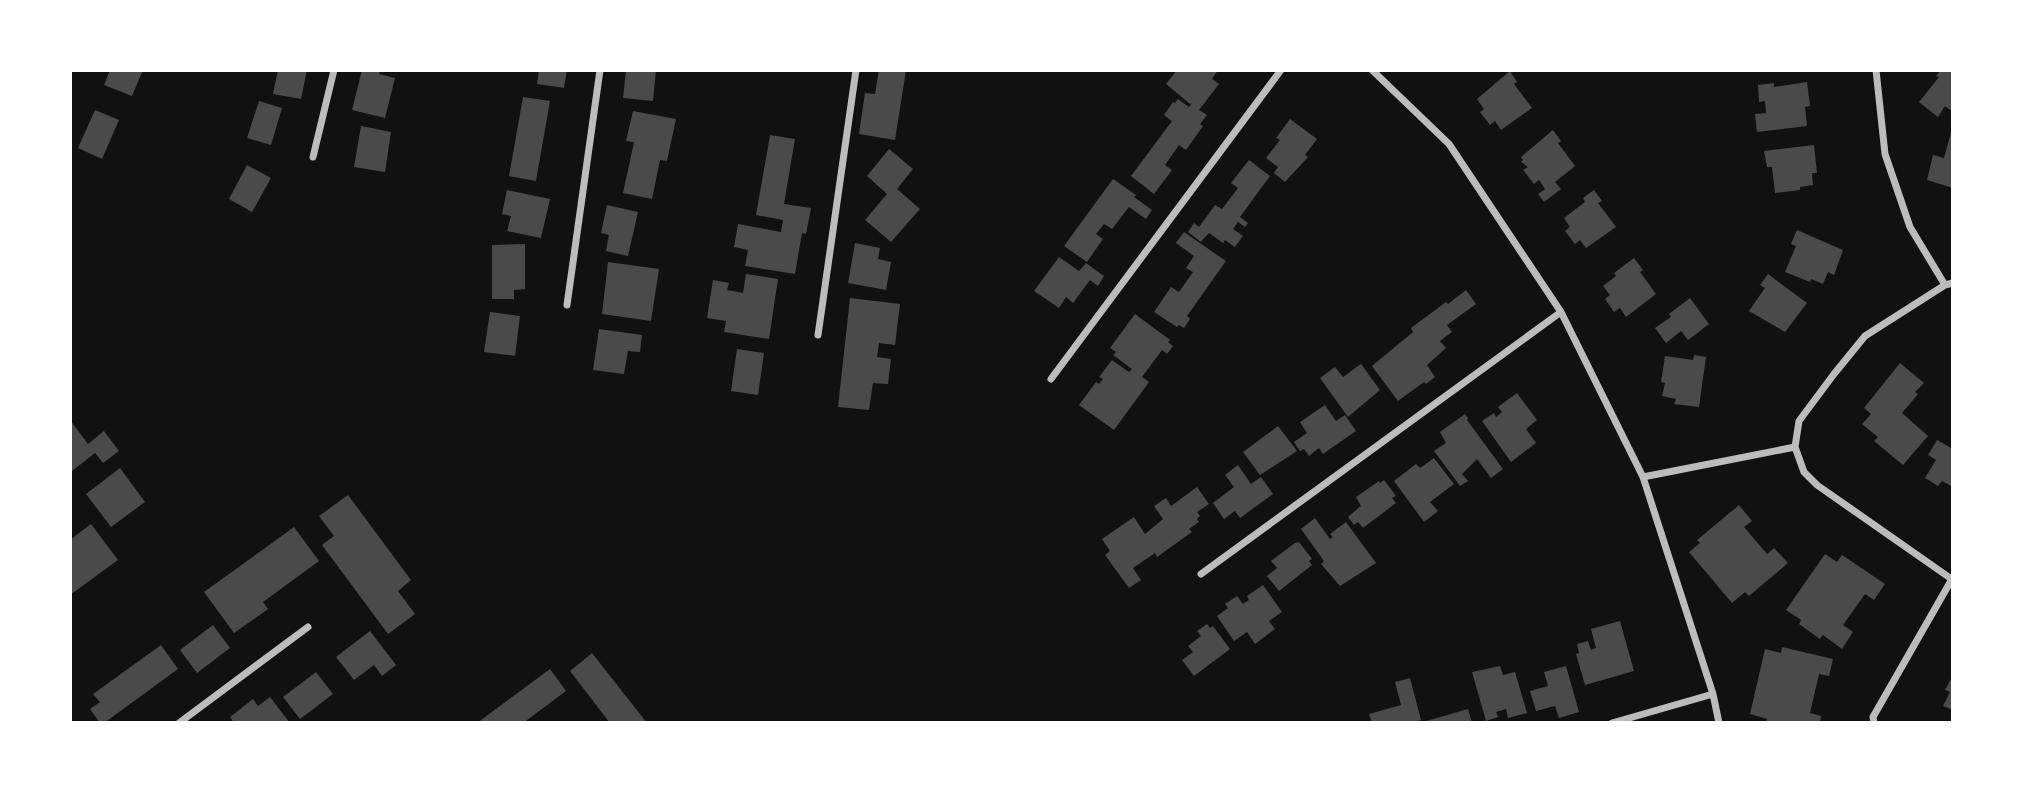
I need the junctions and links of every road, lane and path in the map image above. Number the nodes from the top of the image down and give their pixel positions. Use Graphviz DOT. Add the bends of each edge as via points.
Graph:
graph roads {
  1 [pos="334,70"];
  2 [pos="600,70"];
  3 [pos="856,70"];
  4 [pos="1281,70"];
  5 [pos="1373,70"];
  6 [pos="1876,70"];
  7 [pos="313,157"];
  8 [pos="1949,284"];
  9 [pos="567,305"];
  10 [pos="1561,312"];
  11 [pos="818,335"];
  12 [pos="1051,379"];
  13 [pos="1795,447"];
  14 [pos="1643,477"];
  15 [pos="1201,574"];
  16 [pos="1953,579"];
  17 [pos="308,627"];
  18 [pos="1713,694"];
  19 [pos="179,723"];
  20 [pos="1612,723"];
  21 [pos="1719,723"];
  22 [pos="1874,723"];
  1 -- 7 [label="street"];
  2 -- 9 [label="street"];
  3 -- 11 [label="street"];
  4 -- 12 [label="street"];
  5 -- 10 [label="street" via="1448,144"];
  6 -- 8 [label="street" via="1885,154 1910,227"];
  8 -- 13 [label="street" via="1865,336 1799,421"];
  10 -- 14 [label="street"];
  10 -- 15 [label="street"];
  13 -- 14 [label="street"];
  13 -- 16 [label="street" via="1804,472 1817,485"];
  14 -- 18 [label="street"];
  16 -- 22 [label="street" via="1873,716"];
  17 -- 19 [label="street"];
  18 -- 20 [label="street"];
  18 -- 21 [label="street"];
}
